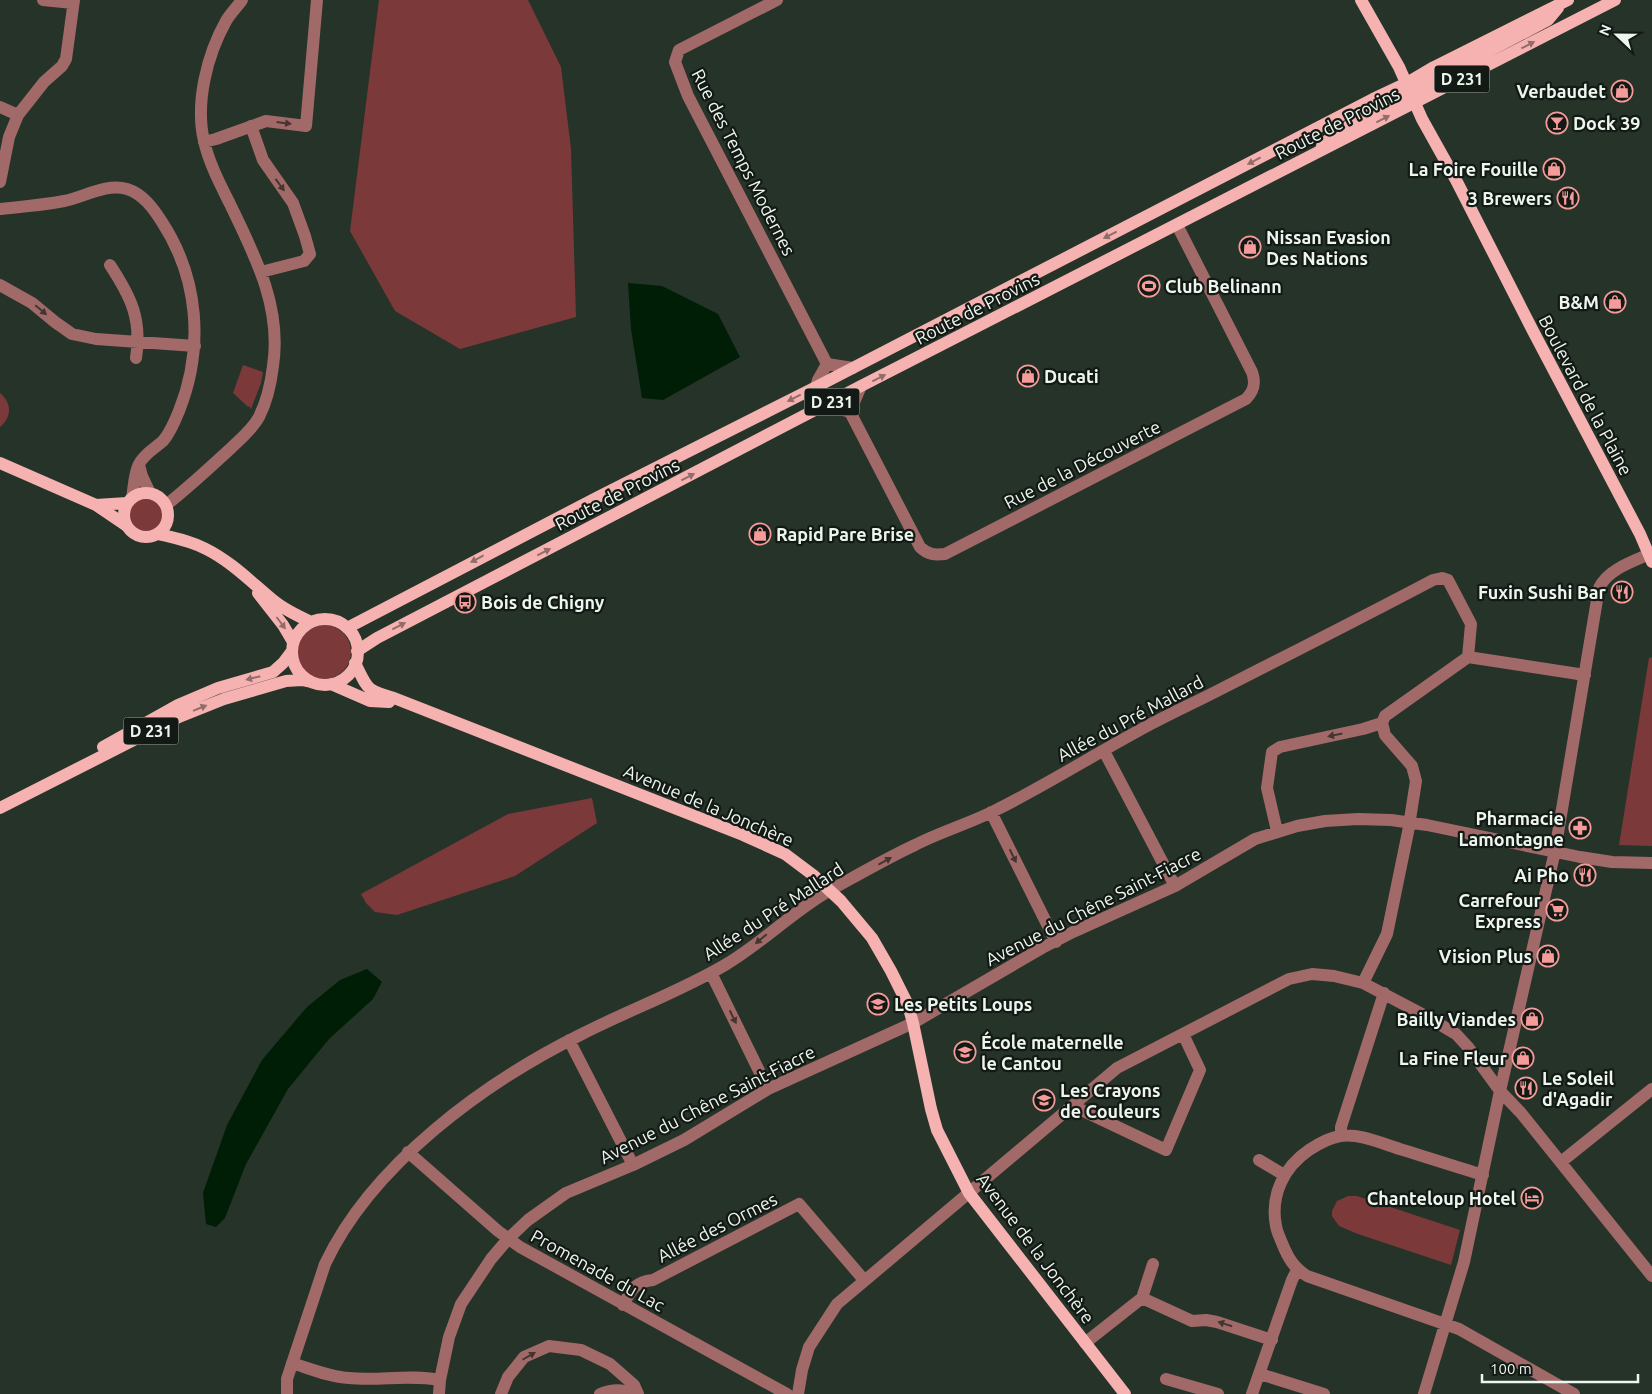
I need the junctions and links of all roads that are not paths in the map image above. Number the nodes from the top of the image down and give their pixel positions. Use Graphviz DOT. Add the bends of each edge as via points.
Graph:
graph roads {
  1 [pos="43,0"];
  2 [pos="242,0"];
  3 [pos="317,0"];
  4 [pos="777,0"];
  5 [pos="1361,0"];
  6 [pos="1615,0"];
  7 [pos="73,2"];
  8 [pos="1565,2"];
  9 [pos="1411,93"];
  10 [pos="0,107"];
  11 [pos="18,116"];
  12 [pos="251,126"];
  13 [pos="204,142"];
  14 [pos="0,182"];
  15 [pos="0,209"];
  16 [pos="1177,225"];
  17 [pos="110,265"];
  18 [pos="261,272"];
  19 [pos="0,285"];
  20 [pos="138,342"];
  21 [pos="195,346"];
  22 [pos="136,358"];
  23 [pos="827,364"];
  24 [pos="853,368"];
  25 [pos="861,386"];
  26 [pos="816,387"];
  27 [pos="826,405"];
  28 [pos="850,412"];
  29 [pos="0,463"];
  30 [pos="139,465"];
  31 [pos="150,493"];
  32 [pos="130,501"];
  33 [pos="96,505"];
  34 [pos="166,505"];
  35 [pos="168,518"];
  36 [pos="127,526"];
  37 [pos="158,534"];
  38 [pos="188,541"];
  39 [pos="1651,556"];
  40 [pos="246,577"];
  41 [pos="311,622"];
  42 [pos="347,628"];
  43 [pos="292,647"];
  44 [pos="356,657"];
  45 [pos="1468,657"];
  46 [pos="1584,675"];
  47 [pos="311,682"];
  48 [pos="331,684"];
  49 [pos="404,703"];
  50 [pos="1382,723"];
  51 [pos="1104,750"];
  52 [pos="0,806"];
  53 [pos="992,812"];
  54 [pos="1409,823"];
  55 [pos="1277,831"];
  56 [pos="1555,851"];
  57 [pos="1652,863"];
  58 [pos="1175,886"];
  59 [pos="829,891"];
  60 [pos="1056,942"];
  61 [pos="711,973"];
  62 [pos="1364,983"];
  63 [pos="1384,993"];
  64 [pos="913,1023"];
  65 [pos="1183,1034"];
  66 [pos="569,1040"];
  67 [pos="768,1089"];
  68 [pos="1652,1089"];
  69 [pos="1500,1091"];
  70 [pos="1073,1106"];
  71 [pos="1341,1136"];
  72 [pos="408,1152"];
  73 [pos="1259,1160"];
  74 [pos="1561,1162"];
  75 [pos="633,1165"];
  76 [pos="1284,1175"];
  77 [pos="1483,1175"];
  78 [pos="969,1193"];
  79 [pos="508,1239"];
  80 [pos="1153,1264"];
  81 [pos="1297,1270"];
  82 [pos="1652,1276"];
  83 [pos="864,1280"];
  84 [pos="1142,1298"];
  85 [pos="623,1305"];
  86 [pos="1446,1324"];
  87 [pos="1272,1340"];
  88 [pos="1085,1342"];
  89 [pos="292,1363"];
  90 [pos="1260,1374"];
  91 [pos="1166,1379"];
  92 [pos="440,1380"];
  93 [pos="287,1394"];
  94 [pos="439,1394"];
  95 [pos="501,1394"];
  96 [pos="600,1394"];
  97 [pos="636,1394"];
  98 [pos="787,1394"];
  99 [pos="798,1394"];
  100 [pos="1125,1394"];
  101 [pos="1218,1394"];
  102 [pos="1252,1394"];
  103 [pos="1324,1394"];
  104 [pos="1424,1394"];
  105 [pos="1574,1394"];
  1 -- 7 [label="street"];
  2 -- 13 [label="street" via="226,20 208,62 202,98"];
  12 -- 3 [label="street, one-way" via="266,121 305,132"];
  4 -- 23 [label="street, Rue des Temps Modernes" via="679,50 675,62 688,96"];
  5 -- 9 [label="main road, Boulevard de la Plaine"];
  9 -- 6 [label="main road, Route de Provins / D 231, one-way"];
  7 -- 11 [label="street" via="66,59"];
  8 -- 9 [label="main road, Route de Provins / D 231" via="1434,67"];
  16 -- 9 [label="main road, Route de Provins / D 231, one-way" via="1309,158"];
  9 -- 24 [label="main road, Route de Provins / D 231, one-way" via="1373,99"];
  9 -- 39 [label="main road, Boulevard de la Plaine" via="1422,120"];
  10 -- 11 [label="street"];
  11 -- 14 [label="street" via="9,137"];
  12 -- 13 [label="street"];
  12 -- 18 [label="street, one-way" via="263,160 292,203 310,254 304,261"];
  13 -- 18 [label="street" via="217,178"];
  15 -- 21 [label="street" via="66,200 112,187 127,189 140,196 150,205 179,252 192,297"];
  25 -- 16 [label="main road, Route de Provins / D 231, one-way"];
  16 -- 28 [label="street, Rue de la Découverte" via="1252,372 1254,386 1246,399 938,555 925,552 917,541"];
  17 -- 20 [label="street" via="126,289 136,319"];
  18 -- 34 [label="street" via="271,302 275,351 270,387 259,418 206,472"];
  19 -- 20 [label="street, one-way" via="32,303 72,334"];
  20 -- 21 [label="street"];
  20 -- 22 [label="street"];
  21 -- 30 [label="street" via="190,378 173,423 166,437"];
  23 -- 24 [label="street"];
  23 -- 26 [label="street"];
  24 -- 26 [label="main road, Route de Provins / D 231"];
  25 -- 27 [label="main road, Route de Provins / D 231"];
  25 -- 28 [label="street"];
  26 -- 42 [label="main road, Route de Provins / D 231, one-way" via="598,496"];
  27 -- 28 [label="street"];
  44 -- 27 [label="main road, Route de Provins / D 231, one-way" via="377,638"];
  29 -- 33 [label="main road"];
  30 -- 31 [label="street"];
  30 -- 32 [label="street"];
  31 -- 32 [label="main road"];
  31 -- 34 [label="main road" via="157,495"];
  32 -- 33 [label="main road"];
  32 -- 36 [label="main road" via="124,515"];
  33 -- 36 [label="main road"];
  34 -- 35 [label="main road"];
  35 -- 37 [label="main road"];
  35 -- 38 [label="main road"];
  36 -- 37 [label="main road" via="141,537"];
  37 -- 38 [label="main road"];
  38 -- 40 [label="main road" via="207,549"];
  39 -- 46 [label="street" via="1631,562 1602,581"];
  40 -- 41 [label="main road" via="293,614"];
  40 -- 43 [label="main road, one-way" via="283,625"];
  41 -- 42 [label="main road" via="330,619"];
  41 -- 43 [label="main road" via="297,634"];
  42 -- 44 [label="main road" via="356,642"];
  43 -- 47 [label="main road" via="296,668"];
  43 -- 52 [label="main road, D 231, one-way" via="283,663 273,672 218,688 178,705"];
  44 -- 48 [label="main road" via="350,673"];
  44 -- 49 [label="main road, Avenue de la Jonchère" via="363,682 368,687"];
  45 -- 46 [label="street"];
  45 -- 50 [label="street" via="1385,716"];
  45 -- 51 [label="street, Allée du Pré Mallard" via="1471,624 1448,580 1433,580"];
  46 -- 56 [label="street"];
  47 -- 48 [label="main road"];
  52 -- 47 [label="main road, D 231, one-way" via="206,706 286,681"];
  48 -- 49 [label="main road" via="370,701"];
  49 -- 59 [label="main road, Avenue de la Jonchère" via="743,835 785,854"];
  50 -- 54 [label="street" via="1385,735 1412,766 1416,781"];
  50 -- 55 [label="street, one-way" via="1280,747 1272,752 1267,788"];
  51 -- 53 [label="street, Allée du Pré Mallard"];
  51 -- 58 [label="street"];
  59 -- 53 [label="street, Allée du Pré Mallard, one-way" via="915,845"];
  53 -- 60 [label="street, one-way"];
  54 -- 55 [label="street, Avenue du Chêne Saint-Fiacre" via="1358,819 1325,821"];
  54 -- 56 [label="street, Avenue du Chêne Saint-Fiacre"];
  54 -- 62 [label="street" via="1387,934"];
  55 -- 58 [label="street, Avenue du Chêne Saint-Fiacre" via="1255,839"];
  56 -- 57 [label="street, Avenue du Chêne Saint-Fiacre" via="1612,862"];
  56 -- 69 [label="street"];
  58 -- 60 [label="street, Avenue du Chêne Saint-Fiacre"];
  59 -- 61 [label="street, Allée du Pré Mallard, one-way" via="743,955"];
  59 -- 64 [label="main road, Avenue de la Jonchère" via="872,938 908,1005"];
  60 -- 64 [label="street, Avenue du Chêne Saint-Fiacre"];
  61 -- 66 [label="street, Allée du Pré Mallard"];
  61 -- 67 [label="street, one-way"];
  62 -- 63 [label="street"];
  62 -- 65 [label="street" via="1312,974 1289,979"];
  63 -- 69 [label="street" via="1456,1034"];
  63 -- 71 [label="street" via="1341,1127"];
  64 -- 67 [label="street, Avenue du Chêne Saint-Fiacre"];
  64 -- 78 [label="main road, Avenue de la Jonchère" via="937,1130"];
  65 -- 70 [label="street" via="1117,1068"];
  65 -- 70 [label="street" via="1200,1070 1166,1150"];
  66 -- 72 [label="street, Allée du Pré Mallard" via="483,1092"];
  66 -- 75 [label="street"];
  67 -- 75 [label="street, Avenue du Chêne Saint-Fiacre" via="684,1140"];
  68 -- 74 [label="street"];
  69 -- 74 [label="street"];
  69 -- 77 [label="street"];
  70 -- 78 [label="street"];
  71 -- 76 [label="street" via="1316,1146 1296,1160"];
  71 -- 77 [label="street" via="1370,1140"];
  72 -- 79 [label="street, Promenade du Lac"];
  72 -- 89 [label="street, Allée du Pré Mallard" via="356,1212 333,1247"];
  73 -- 76 [label="street"];
  74 -- 82 [label="street"];
  75 -- 79 [label="street, Avenue du Chêne Saint-Fiacre" via="566,1193"];
  76 -- 81 [label="street" via="1275,1204 1276,1226 1287,1255"];
  77 -- 86 [label="street" via="1464,1262"];
  78 -- 83 [label="street"];
  78 -- 88 [label="main road, Avenue de la Jonchère"];
  79 -- 85 [label="street, Promenade du Lac"];
  79 -- 92 [label="street, Avenue du Chêne Saint-Fiacre" via="461,1304 449,1337"];
  80 -- 84 [label="street"];
  81 -- 86 [label="street" via="1316,1280"];
  81 -- 87 [label="street"];
  83 -- 85 [label="street, Allée des Ormes" via="799,1204 653,1280 642,1281 632,1289"];
  83 -- 99 [label="street" via="837,1304 809,1347"];
  87 -- 84 [label="street, one-way" via="1217,1322 1192,1320"];
  84 -- 88 [label="street"];
  85 -- 98 [label="street, Promenade du Lac"];
  86 -- 104 [label="street"];
  86 -- 105 [label="street"];
  87 -- 90 [label="street"];
  88 -- 100 [label="main road, Avenue de la Jonchère"];
  89 -- 92 [label="street" via="324,1374 350,1378 418,1377"];
  89 -- 93 [label="street, Allée du Pré Mallard"];
  90 -- 102 [label="street"];
  90 -- 103 [label="street"];
  91 -- 101 [label="street"];
  92 -- 94 [label="street, Avenue du Chêne Saint-Fiacre"];
  95 -- 97 [label="street, one-way" via="508,1377 524,1357 548,1346 581,1350 610,1364 634,1385"];
  96 -- 97 [label="street" via="614,1389"];
}
